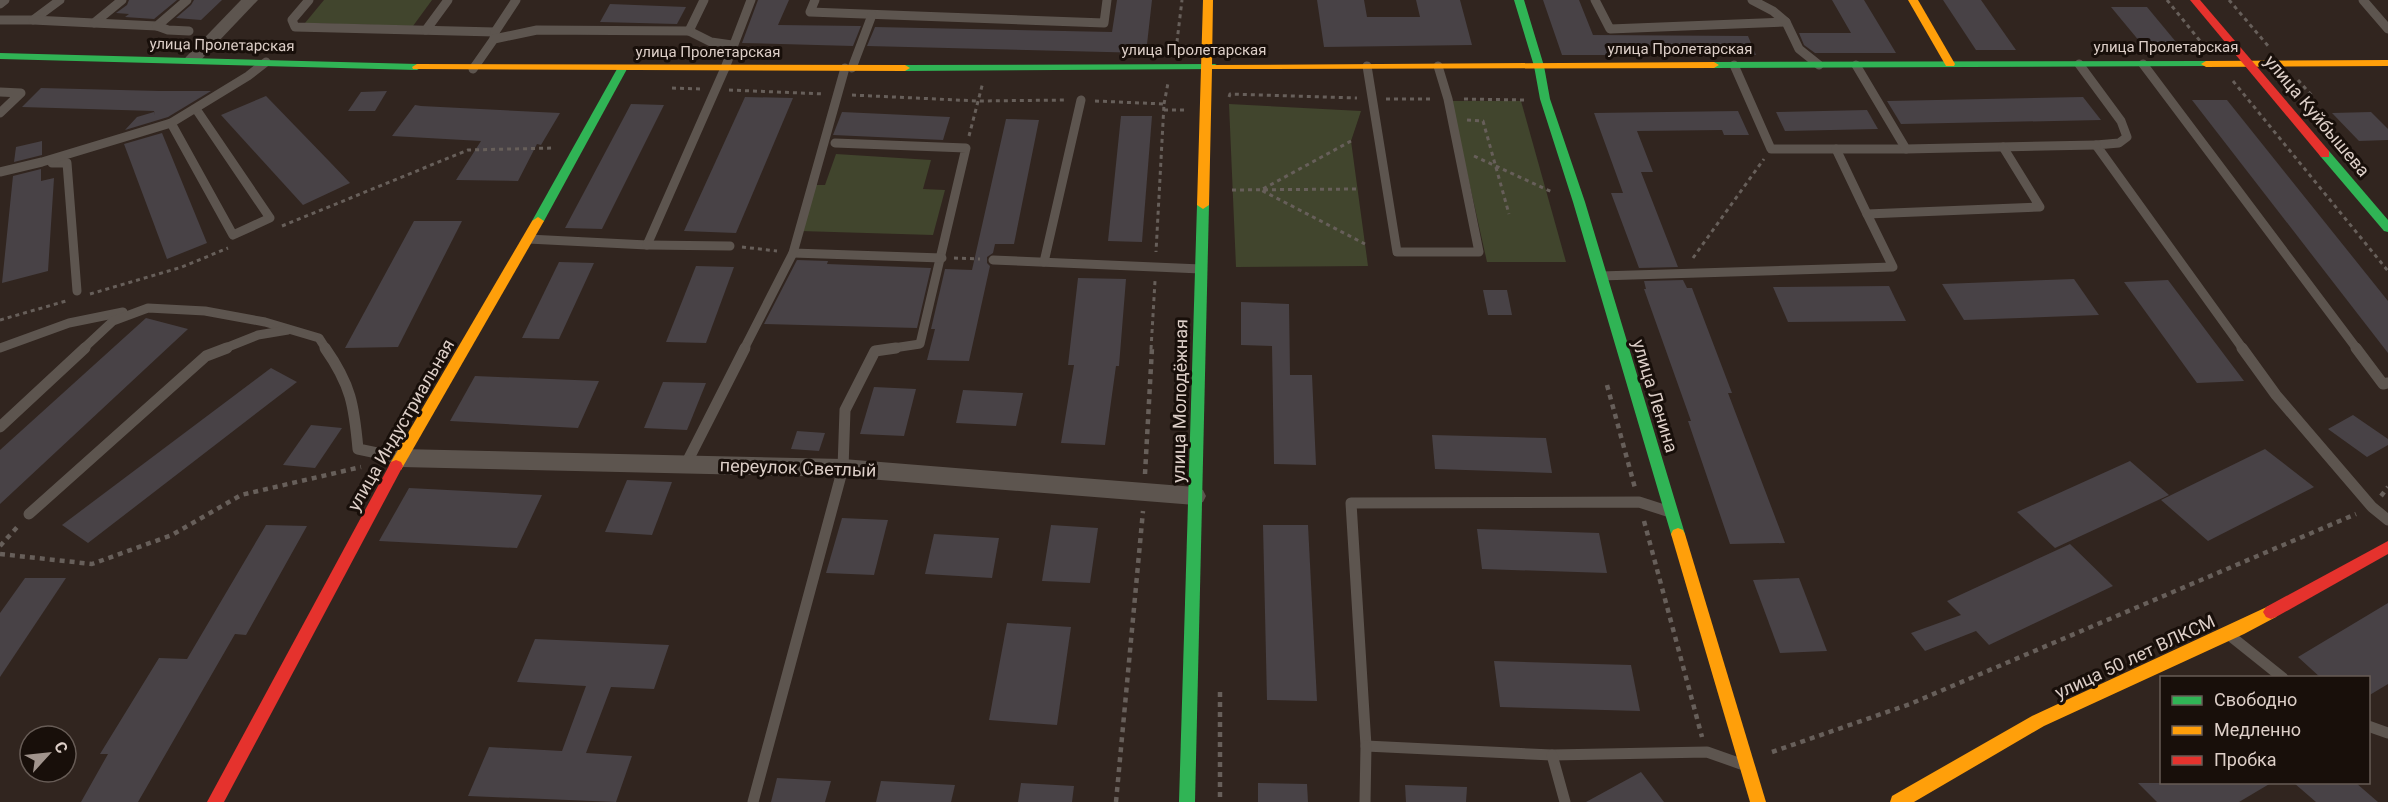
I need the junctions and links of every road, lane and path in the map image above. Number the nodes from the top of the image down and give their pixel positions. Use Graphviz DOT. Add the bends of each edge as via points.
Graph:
graph roads {
  1 [pos="5,0"];
  2 [pos="60,0"];
  3 [pos="122,0"];
  4 [pos="187,0"];
  5 [pos="250,0"];
  6 [pos="448,0"];
  7 [pos="516,0"];
  8 [pos="704,0"];
  9 [pos="752,0"];
  10 [pos="815,0"];
  11 [pos="1107,0"];
  12 [pos="1208,0"];
  13 [pos="1519,0"];
  14 [pos="1594,0"];
  15 [pos="1752,0"];
  16 [pos="1769,0"];
  17 [pos="1912,0"];
  18 [pos="2167,0"];
  19 [pos="2195,0"];
  20 [pos="2363,0"];
  21 [pos="0,4"];
  22 [pos="306,4"];
  23 [pos="318,8"];
  24 [pos="1773,11"];
  25 [pos="872,15"];
  26 [pos="0,20"];
  27 [pos="33,20"];
  28 [pos="1786,22"];
  29 [pos="94,23"];
  30 [pos="157,26"];
  31 [pos="2388,29"];
  32 [pos="426,30"];
  33 [pos="189,31"];
  34 [pos="689,31"];
  35 [pos="494,36"];
  36 [pos="732,45"];
  37 [pos="0,56"];
  38 [pos="192,60"];
  39 [pos="266,62"];
  40 [pos="2219,63"];
  41 [pos="2248,63"];
  42 [pos="2388,63"];
  43 [pos="1856,64"];
  44 [pos="1950,64"];
  45 [pos="2079,64"];
  46 [pos="2143,64"];
  47 [pos="1734,65"];
  48 [pos="1819,65"];
  49 [pos="1367,66"];
  50 [pos="1438,66"];
  51 [pos="1539,66"];
  52 [pos="1206,67"];
  53 [pos="725,68"];
  54 [pos="849,68"];
  55 [pos="987,68"];
  56 [pos="473,69"];
  57 [pos="622,69"];
  58 [pos="0,92"];
  59 [pos="1372,99"];
  60 [pos="1448,99"];
  61 [pos="1081,100"];
  62 [pos="978,101"];
  63 [pos="1228,102"];
  64 [pos="196,109"];
  65 [pos="1527,109"];
  66 [pos="0,113"];
  67 [pos="1465,120"];
  68 [pos="171,123"];
  69 [pos="1351,141"];
  70 [pos="835,143"];
  71 [pos="2096,146"];
  72 [pos="2003,147"];
  73 [pos="966,148"];
  74 [pos="1771,149"];
  75 [pos="1836,149"];
  76 [pos="1906,149"];
  77 [pos="1470,155"];
  78 [pos="42,162"];
  79 [pos="1495,166"];
  80 [pos="0,172"];
  81 [pos="1551,182"];
  82 [pos="1358,189"];
  83 [pos="1232,190"];
  84 [pos="1261,190"];
  85 [pos="1509,214"];
  86 [pos="1867,214"];
  87 [pos="2388,228"];
  88 [pos="528,239"];
  89 [pos="1365,244"];
  90 [pos="647,245"];
  91 [pos="730,246"];
  92 [pos="793,253"];
  93 [pos="942,258"];
  94 [pos="993,260"];
  95 [pos="1044,262"];
  96 [pos="1155,268"];
  97 [pos="1201,269"];
  98 [pos="2388,271"];
  99 [pos="1682,273"];
  100 [pos="1600,276"];
  101 [pos="77,291"];
  102 [pos="148,308"];
  103 [pos="292,330"];
  104 [pos="0,348"];
  105 [pos="1608,377"];
  106 [pos="2388,383"];
  107 [pos="0,427"];
  108 [pos="401,458"];
  109 [pos="686,464"];
  110 [pos="364,466"];
  111 [pos="843,468"];
  112 [pos="2388,487"];
  113 [pos="1145,490"];
  114 [pos="1195,496"];
  115 [pos="1639,502"];
  116 [pos="2372,507"];
  117 [pos="1672,513"];
  118 [pos="29,514"];
  119 [pos="2388,520"];
  120 [pos="0,546"];
  121 [pos="2388,547"];
  122 [pos="0,554"];
  123 [pos="2228,634"];
  124 [pos="2280,676"];
  125 [pos="1220,688"];
  126 [pos="2370,727"];
  127 [pos="2388,733"];
  128 [pos="1767,744"];
  129 [pos="1366,746"];
  130 [pos="1707,752"];
  131 [pos="1552,755"];
  132 [pos="1748,766"];
  133 [pos="214,802"];
  134 [pos="753,802"];
  135 [pos="1116,802"];
  136 [pos="1187,802"];
  137 [pos="1220,802"];
  138 [pos="1365,802"];
  139 [pos="1565,802"];
  140 [pos="1758,802"];
  141 [pos="1898,802"];
  1 -- 21 [label="lane"];
  2 -- 27 [label="lane"];
  3 -- 29 [label="lane"];
  4 -- 30 [label="lane"];
  5 -- 38 [label="street"];
  6 -- 32 [label="lane"];
  7 -- 35 [label="lane"];
  8 -- 34 [label="lane"];
  9 -- 36 [label="lane"];
  10 -- 25 [label="lane" via="810,12"];
  11 -- 25 [label="lane" via="1104,23"];
  12 -- 52 [label="main road, улица Молодёжная"];
  13 -- 51 [label="main road, улица Ленина"];
  14 -- 28 [label="lane" via="1610,29"];
  15 -- 24 [label="lane"];
  16 -- 24 [label="lane"];
  17 -- 44 [label="main road"];
  18 -- 40 [label="path"];
  19 -- 41 [label="main road, улица Куйбышева"];
  20 -- 31 [label="lane"];
  22 -- 23 [label="lane"];
  22 -- 32 [label="lane" via="292,20 295,27"];
  24 -- 28 [label="lane"];
  25 -- 54 [label="lane"];
  26 -- 27 [label="lane"];
  27 -- 29 [label="lane"];
  28 -- 48 [label="lane" via="1799,49"];
  29 -- 30 [label="lane"];
  30 -- 33 [label="lane"];
  32 -- 35 [label="lane"];
  34 -- 35 [label="lane" via="537,30"];
  34 -- 36 [label="lane" via="711,42"];
  35 -- 56 [label="lane"];
  36 -- 53 [label="lane"];
  37 -- 38 [label="main road, улица Пролетарская"];
  38 -- 39 [label="main road, улица Пролетарская"];
  39 -- 56 [label="main road, улица Пролетарская"];
  39 -- 64 [label="lane"];
  40 -- 41 [label="main road, улица Пролетарская"];
  40 -- 46 [label="main road, улица Пролетарская"];
  40 -- 98 [label="path"];
  41 -- 42 [label="main road, улица Пролетарская"];
  41 -- 87 [label="main road, улица Куйбышева"];
  43 -- 44 [label="main road, улица Пролетарская"];
  43 -- 48 [label="main road, улица Пролетарская"];
  43 -- 76 [label="lane"];
  44 -- 45 [label="main road, улица Пролетарская"];
  45 -- 46 [label="main road, улица Пролетарская"];
  45 -- 71 [label="lane" via="2121,121 2127,138"];
  46 -- 106 [label="lane" via="2383,384"];
  47 -- 48 [label="main road, улица Пролетарская"];
  47 -- 51 [label="main road, улица Пролетарская"];
  47 -- 74 [label="lane"];
  49 -- 50 [label="main road, улица Пролетарская"];
  49 -- 52 [label="main road, улица Пролетарская"];
  49 -- 59 [label="lane"];
  50 -- 51 [label="main road, улица Пролетарская"];
  50 -- 60 [label="lane"];
  51 -- 100 [label="main road, улица Ленина" via="1545,99"];
  52 -- 55 [label="main road, улица Пролетарская"];
  52 -- 97 [label="main road, улица Молодёжная"];
  53 -- 54 [label="main road, улица Пролетарская"];
  53 -- 57 [label="main road, улица Пролетарская"];
  53 -- 90 [label="lane"];
  54 -- 55 [label="main road, улица Пролетарская"];
  54 -- 92 [label="lane"];
  55 -- 62 [label="path"];
  56 -- 57 [label="main road, улица Пролетарская"];
  57 -- 88 [label="main road, улица Индустриальная"];
  58 -- 66 [label="lane" via="21,93"];
  59 -- 60 [label="path"];
  59 -- 60 [label="lane" via="1397,252 1479,252"];
  59 -- 63 [label="path" via="1230,94"];
  60 -- 65 [label="path" via="1524,99"];
  61 -- 62 [label="path"];
  61 -- 95 [label="lane"];
  61 -- 96 [label="path" via="1164,104"];
  62 -- 73 [label="path"];
  64 -- 68 [label="lane"];
  64 -- 68 [label="lane" via="270,218 232,235"];
  67 -- 79 [label="path" via="1483,120"];
  68 -- 78 [label="lane"];
  69 -- 84 [label="path"];
  70 -- 73 [label="lane"];
  71 -- 72 [label="lane"];
  71 -- 116 [label="lane" via="2276,395"];
  72 -- 76 [label="lane"];
  72 -- 86 [label="lane" via="2040,207"];
  73 -- 93 [label="lane"];
  74 -- 75 [label="lane"];
  74 -- 99 [label="path"];
  75 -- 76 [label="lane"];
  75 -- 86 [label="lane"];
  77 -- 79 [label="path"];
  78 -- 80 [label="lane"];
  78 -- 101 [label="lane" via="67,163"];
  79 -- 81 [label="path" via="1554,193"];
  79 -- 85 [label="path"];
  82 -- 84 [label="path"];
  83 -- 84 [label="path"];
  84 -- 89 [label="path"];
  86 -- 99 [label="lane" via="1893,267"];
  88 -- 90 [label="lane"];
  88 -- 108 [label="main road, улица Индустриальная"];
  90 -- 91 [label="lane"];
  91 -- 92 [label="path"];
  92 -- 93 [label="lane"];
  92 -- 109 [label="lane"];
  93 -- 94 [label="path"];
  93 -- 111 [label="lane" via="920,344 875,351 845,410"];
  94 -- 95 [label="lane"];
  95 -- 96 [label="lane"];
  96 -- 97 [label="lane"];
  96 -- 113 [label="path"];
  97 -- 114 [label="main road, улица Молодёжная"];
  99 -- 100 [label="lane"];
  100 -- 117 [label="main road, улица Ленина"];
  102 -- 103 [label="lane" via="205,310"];
  102 -- 104 [label="lane" via="69,322"];
  102 -- 107 [label="lane" via="113,321"];
  103 -- 108 [label="lane" via="319,338 343,374 354,409 358,449"];
  103 -- 118 [label="lane" via="258,335 206,356"];
  105 -- 115 [label="path" via="1607,388"];
  108 -- 109 [label="street, переулок Светлый"];
  108 -- 133 [label="main road, улица Индустриальная"];
  109 -- 111 [label="street, переулок Светлый"];
  110 -- 122 [label="path" via="241,495 172,535 92,564"];
  111 -- 113 [label="street, переулок Светлый"];
  111 -- 134 [label="lane"];
  112 -- 116 [label="path"];
  113 -- 114 [label="street, переулок Светлый"];
  113 -- 135 [label="path"];
  114 -- 136 [label="main road, улица Молодёжная"];
  115 -- 117 [label="lane"];
  115 -- 129 [label="lane" via="1351,503"];
  115 -- 130 [label="path"];
  116 -- 119 [label="lane"];
  116 -- 128 [label="path" via="1910,704 1770,753"];
  117 -- 132 [label="main road, улица Ленина"];
  118 -- 120 [label="path"];
  121 -- 123 [label="main road, улица 50 лет ВЛКСМ"];
  123 -- 124 [label="lane"];
  123 -- 141 [label="main road, улица 50 лет ВЛКСМ" via="2038,721"];
  125 -- 137 [label="path"];
  126 -- 127 [label="lane"];
  129 -- 131 [label="lane"];
  129 -- 138 [label="lane"];
  130 -- 131 [label="lane"];
  130 -- 132 [label="lane"];
  131 -- 139 [label="lane"];
  132 -- 140 [label="main road, улица Ленина"];
}
